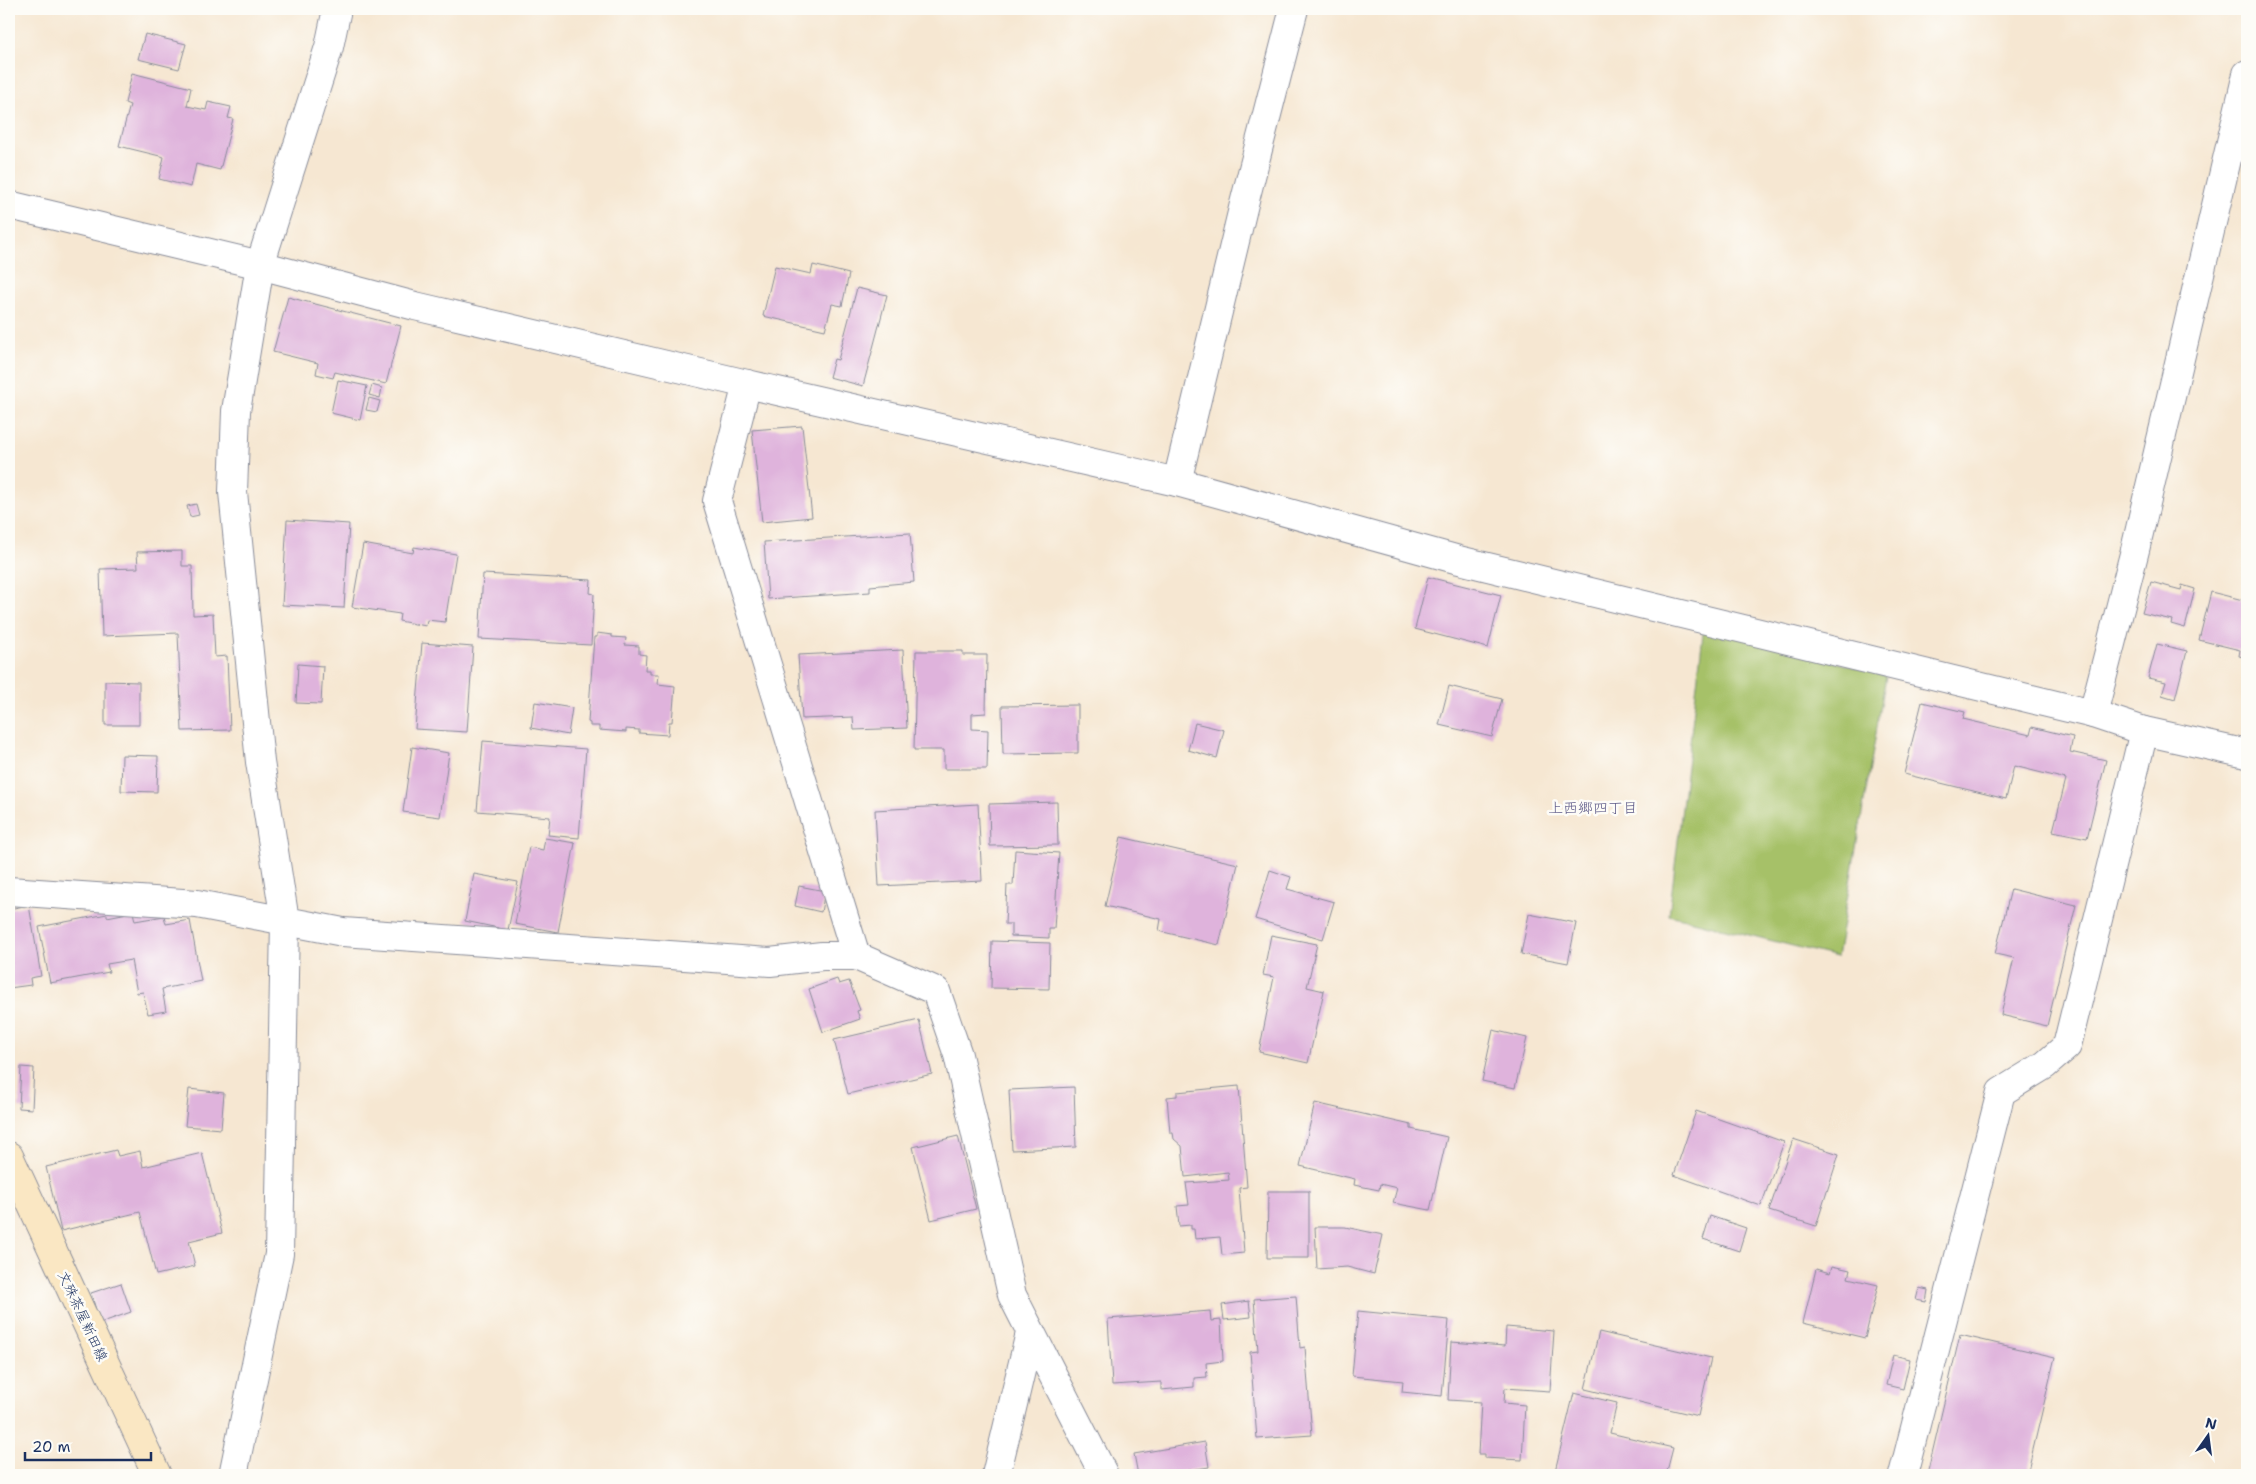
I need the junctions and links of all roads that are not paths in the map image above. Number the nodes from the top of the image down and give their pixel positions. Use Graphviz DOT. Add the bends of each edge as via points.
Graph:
graph roads {
  1 [pos="337,9"];
  2 [pos="1294,9"];
  3 [pos="2247,74"];
  4 [pos="9,205"];
  5 [pos="260,265"];
  6 [pos="747,384"];
  7 [pos="1177,482"];
  8 [pos="2093,714"];
  9 [pos="2144,731"];
  10 [pos="2247,754"];
  11 [pos="9,891"];
  12 [pos="286,921"];
  13 [pos="856,956"];
  14 [pos="9,1156"];
  15 [pos="1030,1332"];
  16 [pos="156,1475"];
  17 [pos="233,1475"];
  18 [pos="996,1475"];
  19 [pos="1104,1475"];
  20 [pos="1903,1475"];
  1 -- 5 [label="street" via="329,47"];
  2 -- 7 [label="street"];
  3 -- 8 [label="street"];
  4 -- 5 [label="street"];
  5 -- 6 [label="street" via="414,306"];
  5 -- 12 [label="street" via="236,411 233,492 260,762"];
  6 -- 7 [label="street"];
  6 -- 13 [label="street" via="717,501"];
  7 -- 8 [label="street" via="1458,560"];
  8 -- 9 [label="street"];
  9 -- 10 [label="street"];
  9 -- 20 [label="street" via="2067,1046 2001,1092"];
  11 -- 12 [label="street" via="197,904"];
  12 -- 13 [label="street" via="343,932 770,962"];
  12 -- 17 [label="street" via="279,1254"];
  13 -- 15 [label="street" via="936,991 958,1055 1012,1295"];
  14 -- 16 [label="main road, 文殊茶屋新田線"];
  15 -- 18 [label="street"];
  15 -- 19 [label="street"];
}
